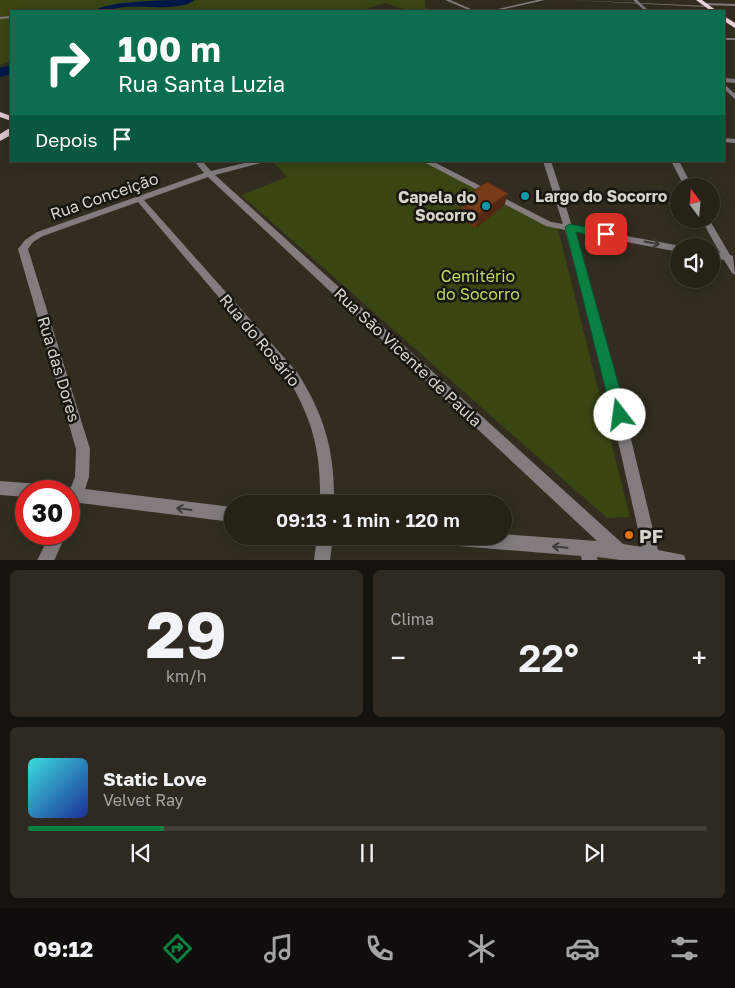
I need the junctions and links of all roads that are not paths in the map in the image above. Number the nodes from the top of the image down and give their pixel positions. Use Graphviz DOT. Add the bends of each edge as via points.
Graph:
graph roads {
  1 [pos="447,0"];
  2 [pos="518,0"];
  3 [pos="543,0"];
  4 [pos="571,0"];
  5 [pos="699,0"];
  6 [pos="636,1"];
  7 [pos="525,4"];
  8 [pos="706,5"];
  9 [pos="735,6"];
  10 [pos="532,8"];
  11 [pos="472,10"];
  12 [pos="496,10"];
  13 [pos="645,10"];
  14 [pos="713,10"];
  15 [pos="725,87"];
  16 [pos="735,97"];
  17 [pos="199,162"];
  18 [pos="260,162"];
  19 [pos="428,162"];
  20 [pos="547,162"];
  21 [pos="676,162"];
  22 [pos="210,174"];
  23 [pos="684,178"];
  24 [pos="140,200"];
  25 [pos="570,227"];
  26 [pos="711,228"];
  27 [pos="40,234"];
  28 [pos="670,247"];
  29 [pos="731,259"];
  30 [pos="735,271"];
  31 [pos="80,481"];
  32 [pos="0,488"];
  33 [pos="15,489"];
  34 [pos="80,495"];
  35 [pos="327,495"];
  36 [pos="224,514"];
  37 [pos="52,545"];
  38 [pos="324,545"];
  39 [pos="507,545"];
  40 [pos="619,551"];
  41 [pos="588,555"];
  42 [pos="652,556"];
  43 [pos="45,560"];
  44 [pos="322,560"];
  45 [pos="678,560"];
  1 -- 11 [label="street"];
  2 -- 7 [label="street"];
  3 -- 7 [label="street"];
  4 -- 6 [label="street"];
  5 -- 8 [label="highway"];
  6 -- 8 [label="street"];
  6 -- 13 [label="street"];
  7 -- 10 [label="street"];
  7 -- 12 [label="street"];
  8 -- 9 [label="street"];
  8 -- 14 [label="highway"];
  15 -- 16 [label="street"];
  17 -- 22 [label="street, Rua São Vicente de Paula"];
  18 -- 22 [label="street, Rua Conceição"];
  19 -- 25 [label="street" via="549,224"];
  20 -- 25 [label="street"];
  21 -- 23 [label="street"];
  22 -- 24 [label="street, Rua Conceição"];
  22 -- 40 [label="street, Rua São Vicente de Paula"];
  24 -- 27 [label="street, Rua Conceição"];
  24 -- 35 [label="street, Rua do Rosário" via="293,376 309,401 326,457"];
  25 -- 28 [label="street, one-way"];
  25 -- 42 [label="street" via="625,434"];
  26 -- 29 [label="street"];
  27 -- 31 [label="street, Rua das Dores" via="28,241 23,249 83,450"];
  29 -- 30 [label="street"];
  32 -- 33 [label="street"];
  36 -- 34 [label="street, one-way"];
  37 -- 43 [label="street"];
  38 -- 44 [label="street"];
  41 -- 39 [label="street, one-way"];
  40 -- 41 [label="street"];
  40 -- 42 [label="street"];
  42 -- 45 [label="street"];
}
